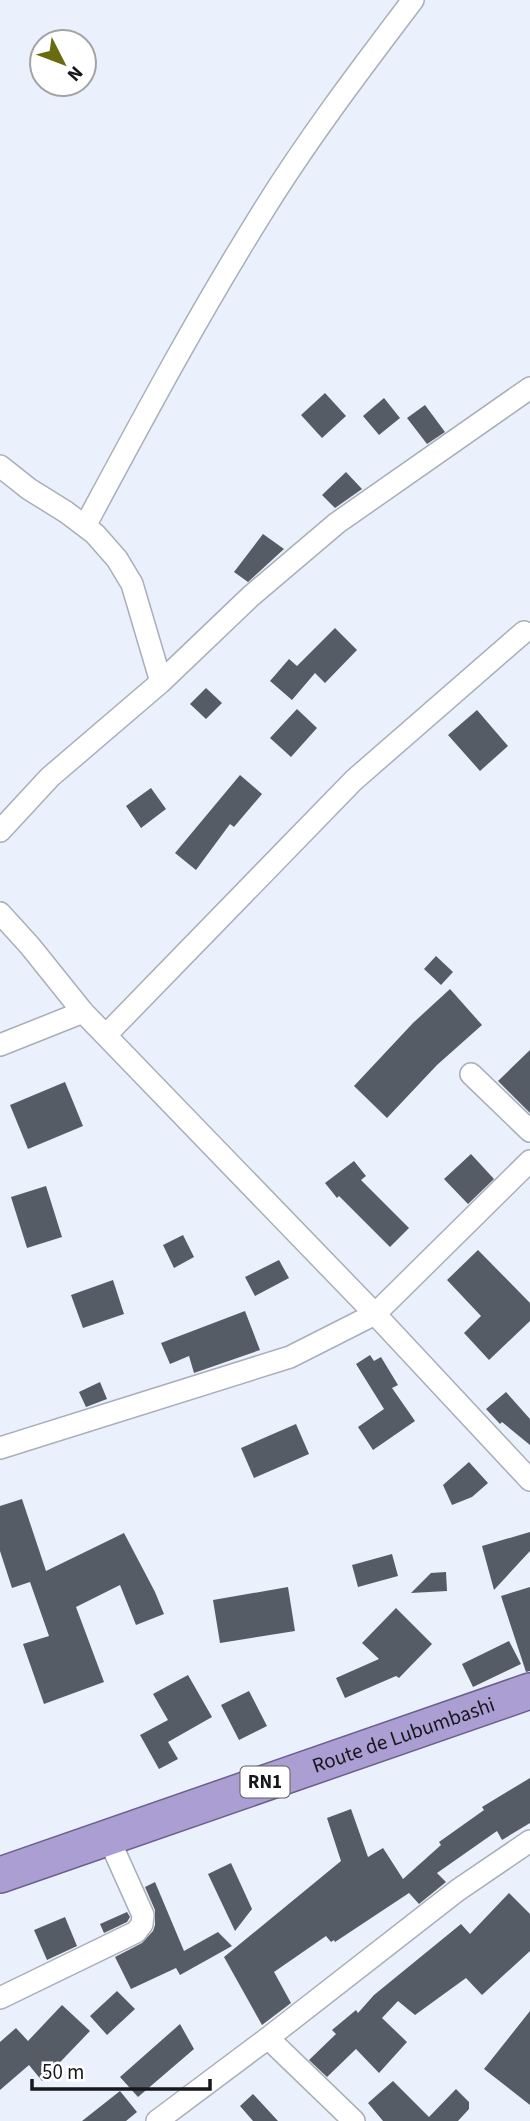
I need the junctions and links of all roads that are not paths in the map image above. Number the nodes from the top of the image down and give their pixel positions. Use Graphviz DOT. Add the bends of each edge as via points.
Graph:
graph roads {
  1 [pos="413,0"];
  2 [pos="530,388"];
  3 [pos="0,466"];
  4 [pos="85,526"];
  5 [pos="524,632"];
  6 [pos="161,682"];
  7 [pos="0,831"];
  8 [pos="0,913"];
  9 [pos="83,1012"];
  10 [pos="106,1035"];
  11 [pos="0,1045"];
  12 [pos="471,1074"];
  13 [pos="530,1131"];
  14 [pos="530,1161"];
  15 [pos="375,1314"];
  16 [pos="0,1448"];
  17 [pos="530,1480"];
  18 [pos="530,1691"];
  19 [pos="108,1837"];
  20 [pos="530,1841"];
  21 [pos="0,1875"];
  22 [pos="0,1998"];
  23 [pos="268,2038"];
  24 [pos="157,2121"];
  25 [pos="354,2121"];
  1 -- 4 [label="street" via="260,215 164,377"];
  2 -- 6 [label="street" via="337,523"];
  3 -- 4 [label="street"];
  4 -- 6 [label="street" via="117,559 132,584"];
  5 -- 10 [label="street" via="355,780"];
  6 -- 7 [label="street" via="50,777"];
  8 -- 9 [label="street"];
  9 -- 10 [label="street"];
  9 -- 11 [label="street"];
  10 -- 15 [label="street"];
  12 -- 13 [label="street"];
  14 -- 15 [label="street"];
  15 -- 16 [label="street" via="290,1357"];
  15 -- 17 [label="street"];
  18 -- 19 [label="highway, Route de Lubumbashi / RN1"];
  19 -- 21 [label="highway, Route de Lubumbashi / RN1"];
  19 -- 22 [label="street" via="143,1915 142,1924 136,1932"];
  20 -- 23 [label="street" via="458,1890"];
  23 -- 24 [label="street"];
  23 -- 25 [label="street"];
}
